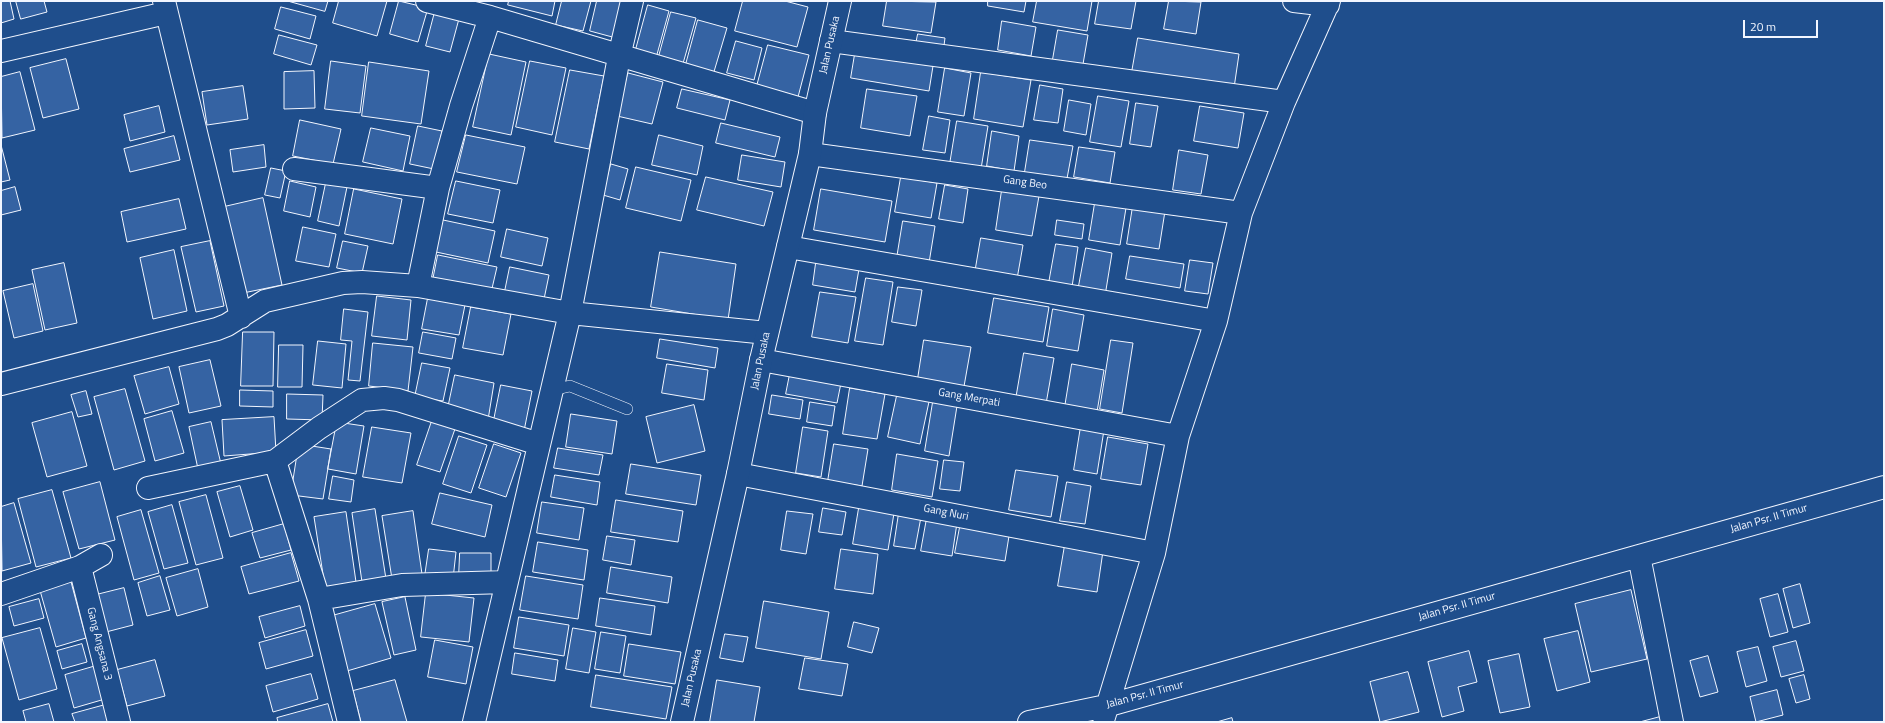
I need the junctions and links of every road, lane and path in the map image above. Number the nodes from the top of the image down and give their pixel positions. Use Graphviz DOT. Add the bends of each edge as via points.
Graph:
graph roads {
  1 [pos="427,1"];
  2 [pos="632,1"];
  3 [pos="840,1"];
  4 [pos="1294,1"];
  5 [pos="1328,3"];
  6 [pos="457,4"];
  7 [pos="165,7"];
  8 [pos="490,17"];
  9 [pos="832,41"];
  10 [pos="1,51"];
  11 [pos="619,57"];
  12 [pos="1284,102"];
  13 [pos="815,113"];
  14 [pos="810,154"];
  15 [pos="294,169"];
  16 [pos="438,188"];
  17 [pos="1241,212"];
  18 [pos="788,247"];
  19 [pos="418,286"];
  20 [pos="570,314"];
  21 [pos="241,317"];
  22 [pos="1216,321"];
  23 [pos="767,333"];
  24 [pos="761,360"];
  25 [pos="1,384"];
  26 [pos="551,394"];
  27 [pos="627,408"];
  28 [pos="1178,436"];
  29 [pos="538,444"];
  30 [pos="275,461"];
  31 [pos="738,474"];
  32 [pos="1884,487"];
  33 [pos="148,488"];
  34 [pos="1154,553"];
  35 [pos="101,555"];
  36 [pos="1639,556"];
  37 [pos="80,567"];
  38 [pos="506,582"];
  39 [pos="1,594"];
  40 [pos="319,599"];
  41 [pos="1104,714"];
  42 [pos="119,722"];
  43 [pos="349,722"];
  44 [pos="474,722"];
  45 [pos="682,722"];
  46 [pos="1029,722"];
  47 [pos="1672,722"];
  1 -- 6 [label="street"];
  2 -- 11 [label="street"];
  3 -- 9 [label="street, Jalan Pusaka"];
  4 -- 5 [label="street"];
  5 -- 12 [label="street"];
  6 -- 8 [label="street"];
  7 -- 10 [label="street"];
  7 -- 21 [label="street"];
  8 -- 11 [label="street"];
  8 -- 16 [label="street"];
  9 -- 12 [label="street"];
  9 -- 13 [label="street, Jalan Pusaka"];
  11 -- 13 [label="street"];
  11 -- 20 [label="street"];
  12 -- 17 [label="street"];
  13 -- 14 [label="street, Jalan Pusaka"];
  14 -- 17 [label="street, Gang Beo"];
  14 -- 18 [label="street, Jalan Pusaka"];
  15 -- 16 [label="street"];
  16 -- 19 [label="street"];
  17 -- 22 [label="street"];
  18 -- 22 [label="street"];
  18 -- 23 [label="street, Jalan Pusaka"];
  19 -- 20 [label="street"];
  19 -- 21 [label="street" via="343,283 265,301"];
  20 -- 23 [label="street"];
  20 -- 26 [label="street"];
  21 -- 25 [label="street" via="217,329"];
  22 -- 28 [label="street"];
  23 -- 24 [label="street, Jalan Pusaka"];
  24 -- 28 [label="street, Gang Merpati"];
  24 -- 31 [label="street, Jalan Pusaka"];
  26 -- 27 [label="lane" via="557,389 570,386"];
  26 -- 29 [label="street"];
  28 -- 34 [label="street"];
  29 -- 30 [label="street" via="398,400 375,398 362,400 354,405"];
  29 -- 38 [label="street"];
  30 -- 33 [label="street"];
  30 -- 40 [label="street"];
  31 -- 34 [label="street, Gang Nuri"];
  31 -- 45 [label="street, Jalan Pusaka"];
  32 -- 36 [label="street, Jalan Psr. II Timur"];
  34 -- 41 [label="street"];
  35 -- 37 [label="street"];
  36 -- 41 [label="street, Jalan Psr. II Timur"];
  36 -- 47 [label="street"];
  37 -- 39 [label="street"];
  37 -- 42 [label="street, Gang Angsana 3"];
  38 -- 40 [label="street" via="402,585"];
  38 -- 44 [label="street"];
  40 -- 43 [label="street"];
  41 -- 46 [label="street, Jalan Psr. II Timur"];
}
